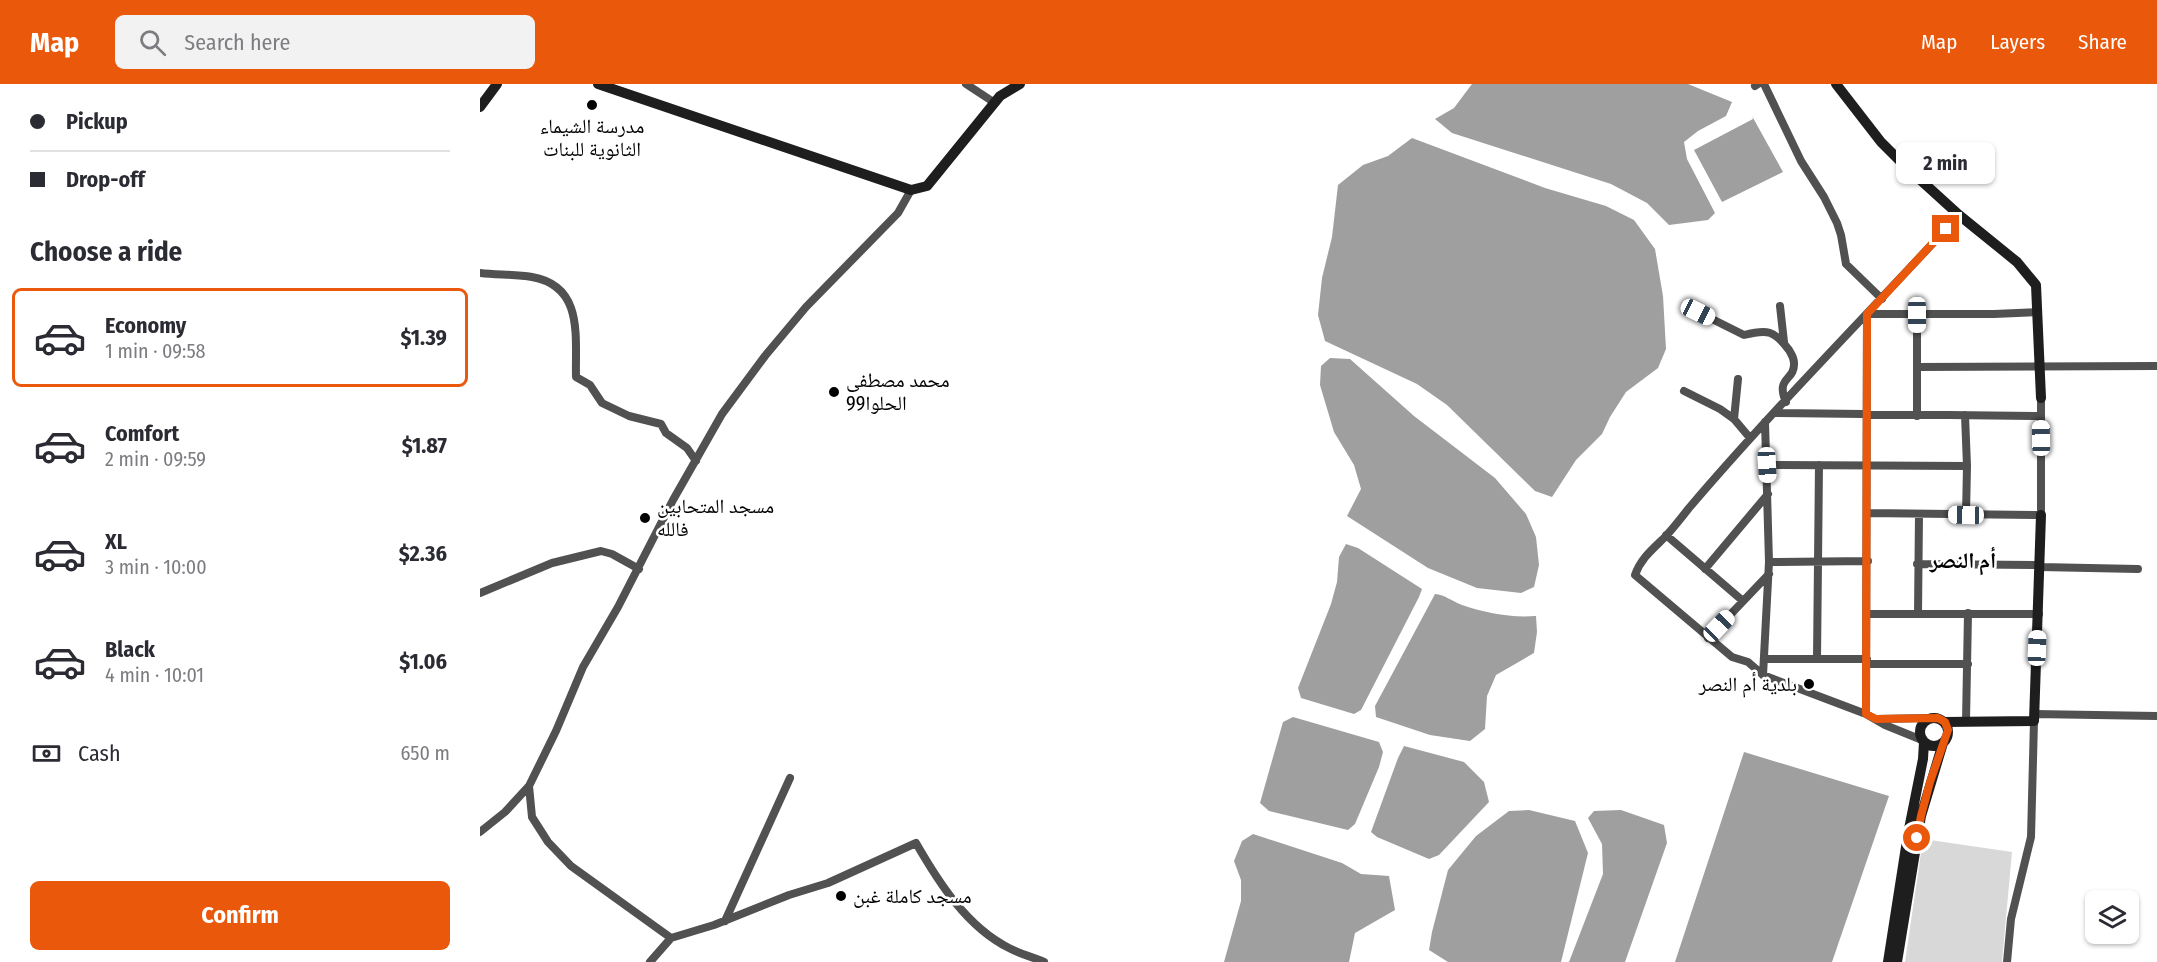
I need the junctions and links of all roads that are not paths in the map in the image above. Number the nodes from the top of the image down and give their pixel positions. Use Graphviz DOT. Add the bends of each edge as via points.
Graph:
graph roads {
  1 [pos="497,84"];
  2 [pos="598,84"];
  3 [pos="966,84"];
  4 [pos="1020,84"];
  5 [pos="1764,84"];
  6 [pos="1836,84"];
  7 [pos="994,103"];
  8 [pos="480,107"];
  9 [pos="912,190"];
  10 [pos="1959,215"];
  11 [pos="480,273"];
  12 [pos="1882,299"];
  13 [pos="1780,306"];
  14 [pos="1698,312"];
  15 [pos="2038,312"];
  16 [pos="1867,314"];
  17 [pos="1917,315"];
  18 [pos="1784,342"];
  19 [pos="2040,366"];
  20 [pos="2157,366"];
  21 [pos="1917,367"];
  22 [pos="1738,379"];
  23 [pos="1684,391"];
  24 [pos="2041,398"];
  25 [pos="1786,402"];
  26 [pos="1774,413"];
  27 [pos="1868,415"];
  28 [pos="1965,415"];
  29 [pos="1917,416"];
  30 [pos="2041,416"];
  31 [pos="1734,419"];
  32 [pos="1765,422"];
  33 [pos="1750,438"];
  34 [pos="696,461"];
  35 [pos="1767,465"];
  36 [pos="1819,465"];
  37 [pos="1868,465"];
  38 [pos="1967,466"];
  39 [pos="1768,494"];
  40 [pos="1868,513"];
  41 [pos="1918,514"];
  42 [pos="1966,515"];
  43 [pos="2041,515"];
  44 [pos="1666,535"];
  45 [pos="1868,561"];
  46 [pos="1769,562"];
  47 [pos="1817,562"];
  48 [pos="1917,564"];
  49 [pos="2040,566"];
  50 [pos="639,569"];
  51 [pos="1705,569"];
  52 [pos="2138,569"];
  53 [pos="1769,573"];
  54 [pos="480,593"];
  55 [pos="1743,601"];
  56 [pos="1968,613"];
  57 [pos="1867,614"];
  58 [pos="1918,614"];
  59 [pos="2039,614"];
  60 [pos="1708,638"];
  61 [pos="1816,659"];
  62 [pos="1765,660"];
  63 [pos="1867,661"];
  64 [pos="1968,664"];
  65 [pos="1763,675"];
  66 [pos="1866,714"];
  67 [pos="2157,716"];
  68 [pos="2034,717"];
  69 [pos="1929,718"];
  70 [pos="1876,719"];
  71 [pos="1966,721"];
  72 [pos="1945,722"];
  73 [pos="1923,741"];
  74 [pos="1944,743"];
  75 [pos="790,778"];
  76 [pos="529,786"];
  77 [pos="480,832"];
  78 [pos="724,921"];
  79 [pos="671,938"];
  80 [pos="650,962"];
  81 [pos="1044,962"];
  82 [pos="1888,962"];
  83 [pos="1897,962"];
  84 [pos="2007,962"];
  1 -- 8 [label="street"];
  2 -- 9 [label="street"];
  3 -- 7 [label="street"];
  4 -- 7 [label="street"];
  5 -- 12 [label="street" via="1801,161 1837,223 1846,264"];
  6 -- 10 [label="street" via="1881,142"];
  7 -- 9 [label="street" via="927,186"];
  9 -- 34 [label="street" via="898,213 765,356 732,398"];
  10 -- 12 [label="street"];
  10 -- 15 [label="street" via="2017,262 2036,285"];
  11 -- 34 [label="street" via="531,277 556,286 568,298 573,315 576,377 590,385 602,404 661,424"];
  12 -- 16 [label="street"];
  13 -- 18 [label="street"];
  14 -- 18 [label="street" via="1744,335 1761,330 1774,333"];
  15 -- 17 [label="street"];
  15 -- 19 [label="street"];
  16 -- 17 [label="street"];
  16 -- 25 [label="street"];
  16 -- 27 [label="street"];
  17 -- 21 [label="street"];
  18 -- 25 [label="street" via="1794,362 1781,390"];
  19 -- 20 [label="street"];
  19 -- 21 [label="street"];
  19 -- 24 [label="street"];
  21 -- 29 [label="street"];
  22 -- 31 [label="street"];
  23 -- 31 [label="street"];
  24 -- 30 [label="street"];
  25 -- 26 [label="street"];
  26 -- 27 [label="street"];
  26 -- 32 [label="street"];
  27 -- 29 [label="street"];
  27 -- 37 [label="street"];
  28 -- 29 [label="street"];
  28 -- 30 [label="street"];
  28 -- 38 [label="street"];
  30 -- 43 [label="street"];
  31 -- 33 [label="street"];
  32 -- 33 [label="street"];
  32 -- 35 [label="street"];
  33 -- 44 [label="street"];
  34 -- 50 [label="street"];
  35 -- 36 [label="street"];
  35 -- 39 [label="street"];
  36 -- 37 [label="street"];
  36 -- 47 [label="street"];
  37 -- 38 [label="street"];
  37 -- 40 [label="street"];
  38 -- 42 [label="street"];
  39 -- 46 [label="street"];
  39 -- 51 [label="street"];
  40 -- 41 [label="street"];
  40 -- 45 [label="street"];
  41 -- 42 [label="street"];
  41 -- 48 [label="street"];
  42 -- 43 [label="street"];
  43 -- 49 [label="street"];
  44 -- 51 [label="street"];
  44 -- 60 [label="street" via="1643,558 1635,575"];
  45 -- 47 [label="street"];
  45 -- 57 [label="street"];
  46 -- 47 [label="street"];
  46 -- 53 [label="street"];
  47 -- 61 [label="street"];
  48 -- 49 [label="street"];
  48 -- 58 [label="street"];
  49 -- 52 [label="street"];
  49 -- 59 [label="street"];
  50 -- 54 [label="street" via="601,551 552,563"];
  50 -- 76 [label="street" via="583,667"];
  51 -- 55 [label="street"];
  53 -- 55 [label="street"];
  53 -- 62 [label="street"];
  55 -- 60 [label="street"];
  56 -- 58 [label="street"];
  56 -- 59 [label="street"];
  56 -- 64 [label="street"];
  57 -- 58 [label="street"];
  57 -- 63 [label="street"];
  59 -- 68 [label="street"];
  60 -- 65 [label="street"];
  61 -- 62 [label="street"];
  61 -- 63 [label="street"];
  62 -- 65 [label="street"];
  63 -- 64 [label="street"];
  63 -- 66 [label="street"];
  64 -- 71 [label="street"];
  65 -- 66 [label="street"];
  66 -- 70 [label="street"];
  67 -- 68 [label="street"];
  68 -- 71 [label="street"];
  68 -- 84 [label="street" via="2031,837 2011,919"];
  69 -- 70 [label="street"];
  69 -- 72 [label="street"];
  69 -- 73 [label="street" via="1920,727"];
  70 -- 73 [label="street"];
  71 -- 72 [label="street"];
  72 -- 74 [label="street" via="1948,735"];
  73 -- 74 [label="street" via="1935,746"];
  73 -- 82 [label="street"];
  74 -- 83 [label="street" via="1921,816"];
  75 -- 78 [label="street"];
  76 -- 77 [label="street"];
  76 -- 79 [label="street" via="532,817 548,842 572,866"];
  78 -- 79 [label="street"];
  78 -- 81 [label="street" via="828,883 916,843 951,897 975,925 1009,948"];
  79 -- 80 [label="street"];
}
